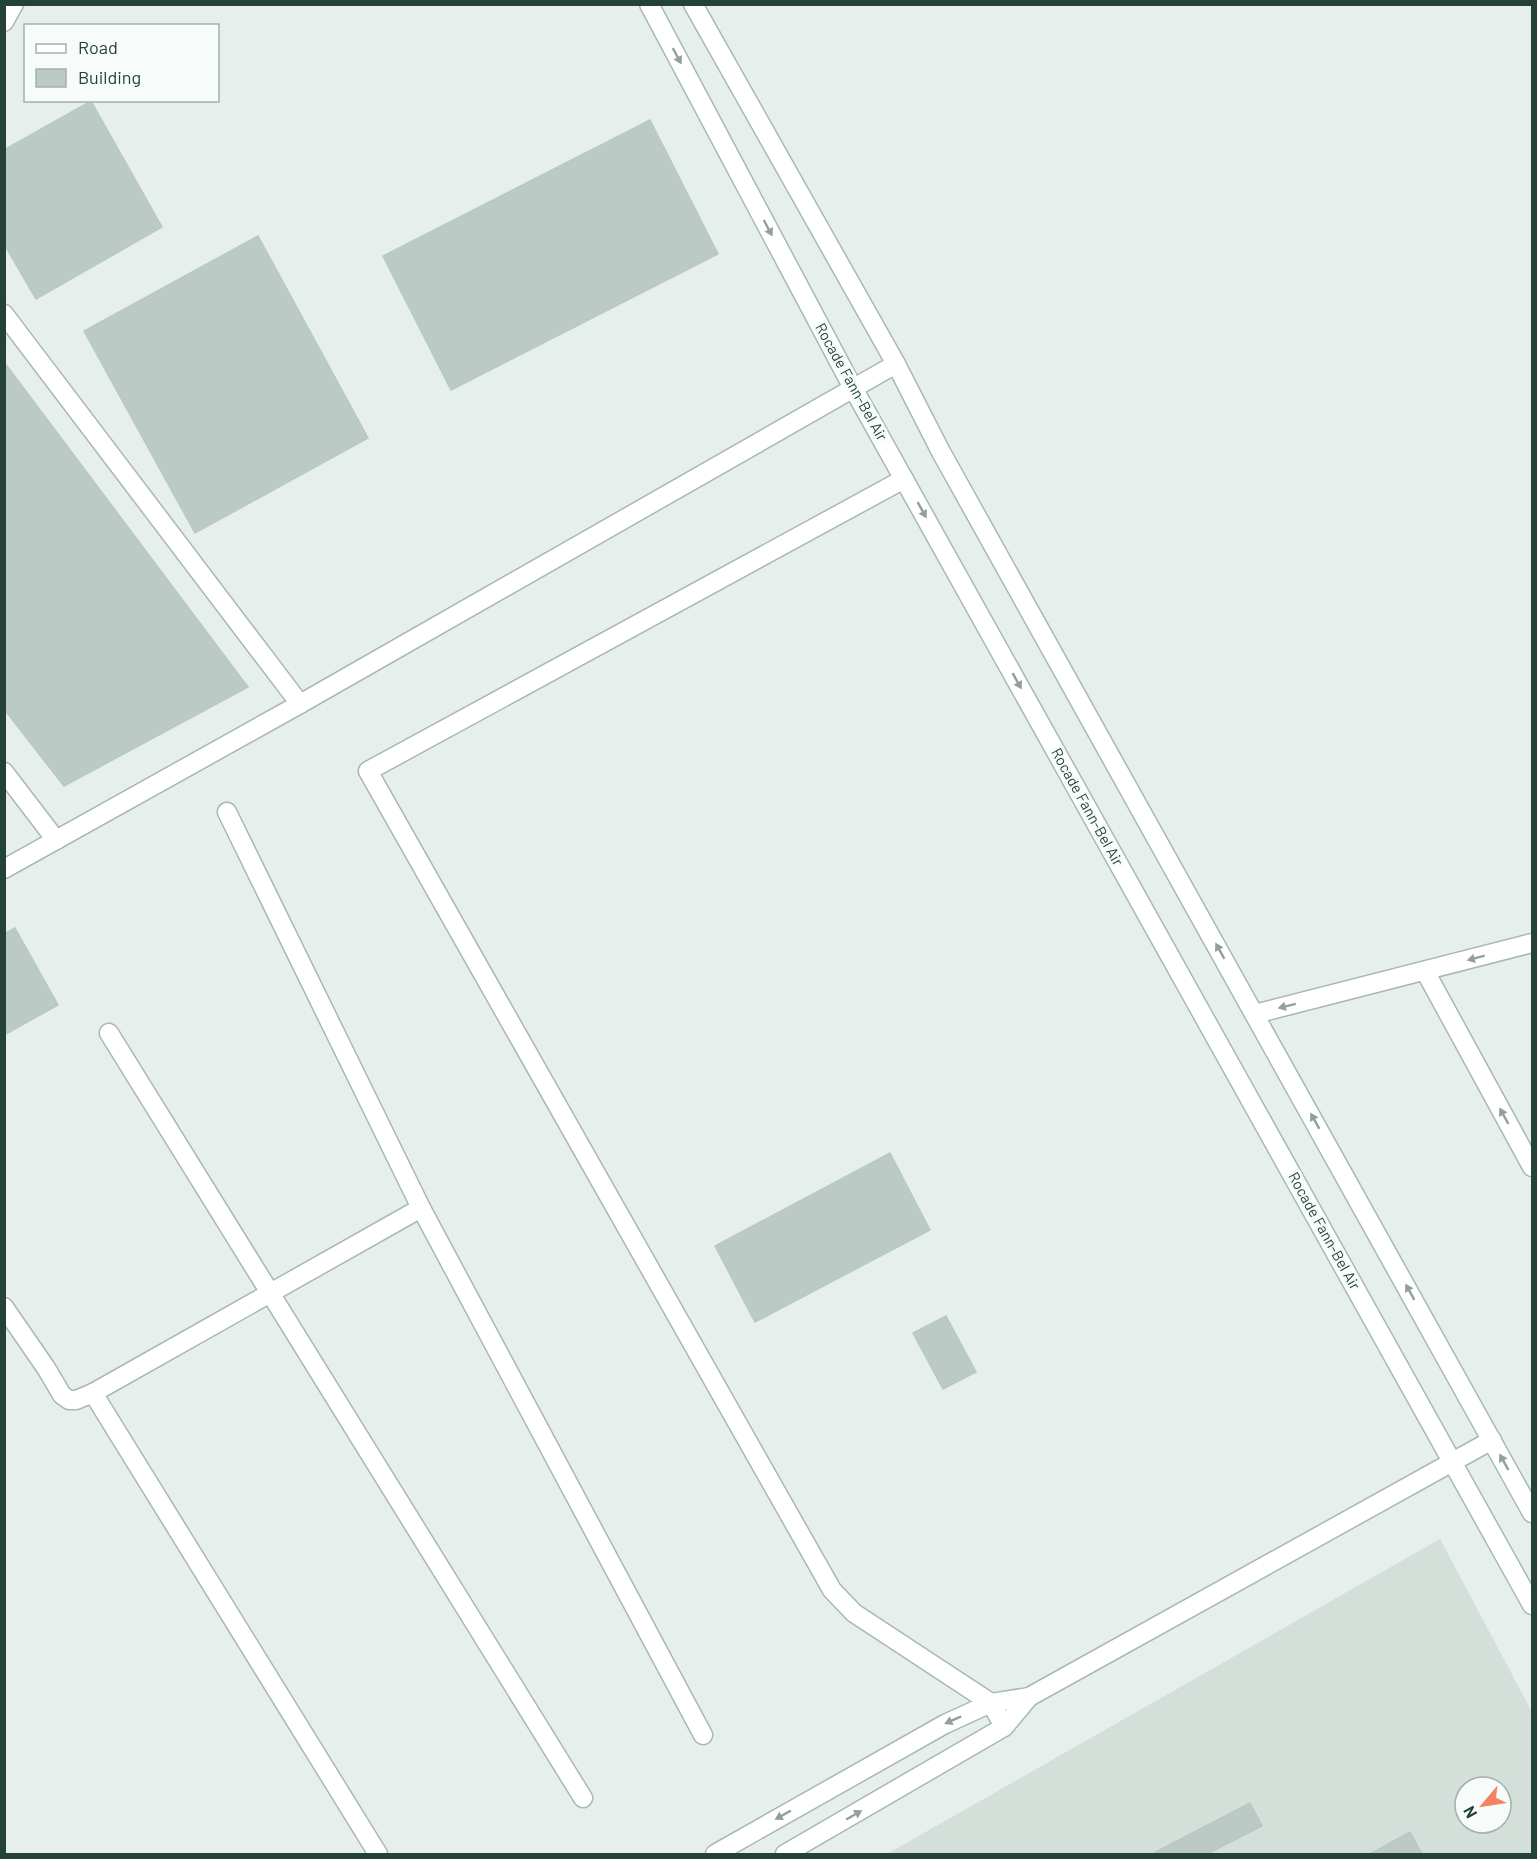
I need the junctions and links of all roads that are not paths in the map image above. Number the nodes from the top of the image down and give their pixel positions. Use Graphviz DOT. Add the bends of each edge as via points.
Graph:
graph roads {
  1 [pos="14,4"];
  2 [pos="649,4"];
  3 [pos="693,4"];
  4 [pos="4,22"];
  5 [pos="4,314"];
  6 [pos="896,364"];
  7 [pos="853,388"];
  8 [pos="904,479"];
  9 [pos="300,704"];
  10 [pos="4,772"];
  11 [pos="227,812"];
  12 [pos="56,840"];
  13 [pos="4,869"];
  14 [pos="1533,943"];
  15 [pos="1425,971"];
  16 [pos="1255,1014"];
  17 [pos="109,1033"];
  18 [pos="1533,1167"];
  19 [pos="421,1208"];
  20 [pos="271,1293"];
  21 [pos="4,1307"];
  22 [pos="93,1393"];
  23 [pos="1492,1440"];
  24 [pos="1453,1462"];
  25 [pos="1533,1513"];
  26 [pos="1533,1605"];
  27 [pos="1029,1697"];
  28 [pos="991,1703"];
  29 [pos="1004,1727"];
  30 [pos="703,1735"];
  31 [pos="583,1798"];
  32 [pos="378,1854"];
  33 [pos="715,1854"];
  34 [pos="785,1854"];
  1 -- 4 [label="street"];
  2 -- 7 [label="street, Rocade Fann-Bel Air, one-way"];
  3 -- 6 [label="street"];
  5 -- 9 [label="street"];
  6 -- 7 [label="street"];
  16 -- 6 [label="street, one-way" via="941,452"];
  7 -- 8 [label="street, Rocade Fann-Bel Air"];
  7 -- 9 [label="street"];
  8 -- 24 [label="street, Rocade Fann-Bel Air, one-way"];
  8 -- 28 [label="street" via="368,771 832,1590 854,1613"];
  9 -- 12 [label="street"];
  10 -- 12 [label="street"];
  11 -- 19 [label="street"];
  12 -- 13 [label="street"];
  14 -- 15 [label="street, one-way"];
  15 -- 16 [label="street, one-way"];
  18 -- 15 [label="street, one-way"];
  23 -- 16 [label="street, one-way"];
  17 -- 20 [label="street"];
  19 -- 20 [label="street"];
  19 -- 30 [label="street"];
  20 -- 22 [label="street"];
  20 -- 31 [label="street"];
  21 -- 22 [label="street" via="62,1395 76,1400"];
  22 -- 32 [label="street"];
  23 -- 24 [label="street"];
  25 -- 23 [label="street, one-way"];
  24 -- 26 [label="street, Rocade Fann-Bel Air"];
  24 -- 27 [label="street"];
  27 -- 28 [label="street"];
  27 -- 29 [label="street"];
  28 -- 29 [label="street"];
  28 -- 33 [label="street, one-way" via="945,1724"];
  34 -- 29 [label="street, one-way"];
}
